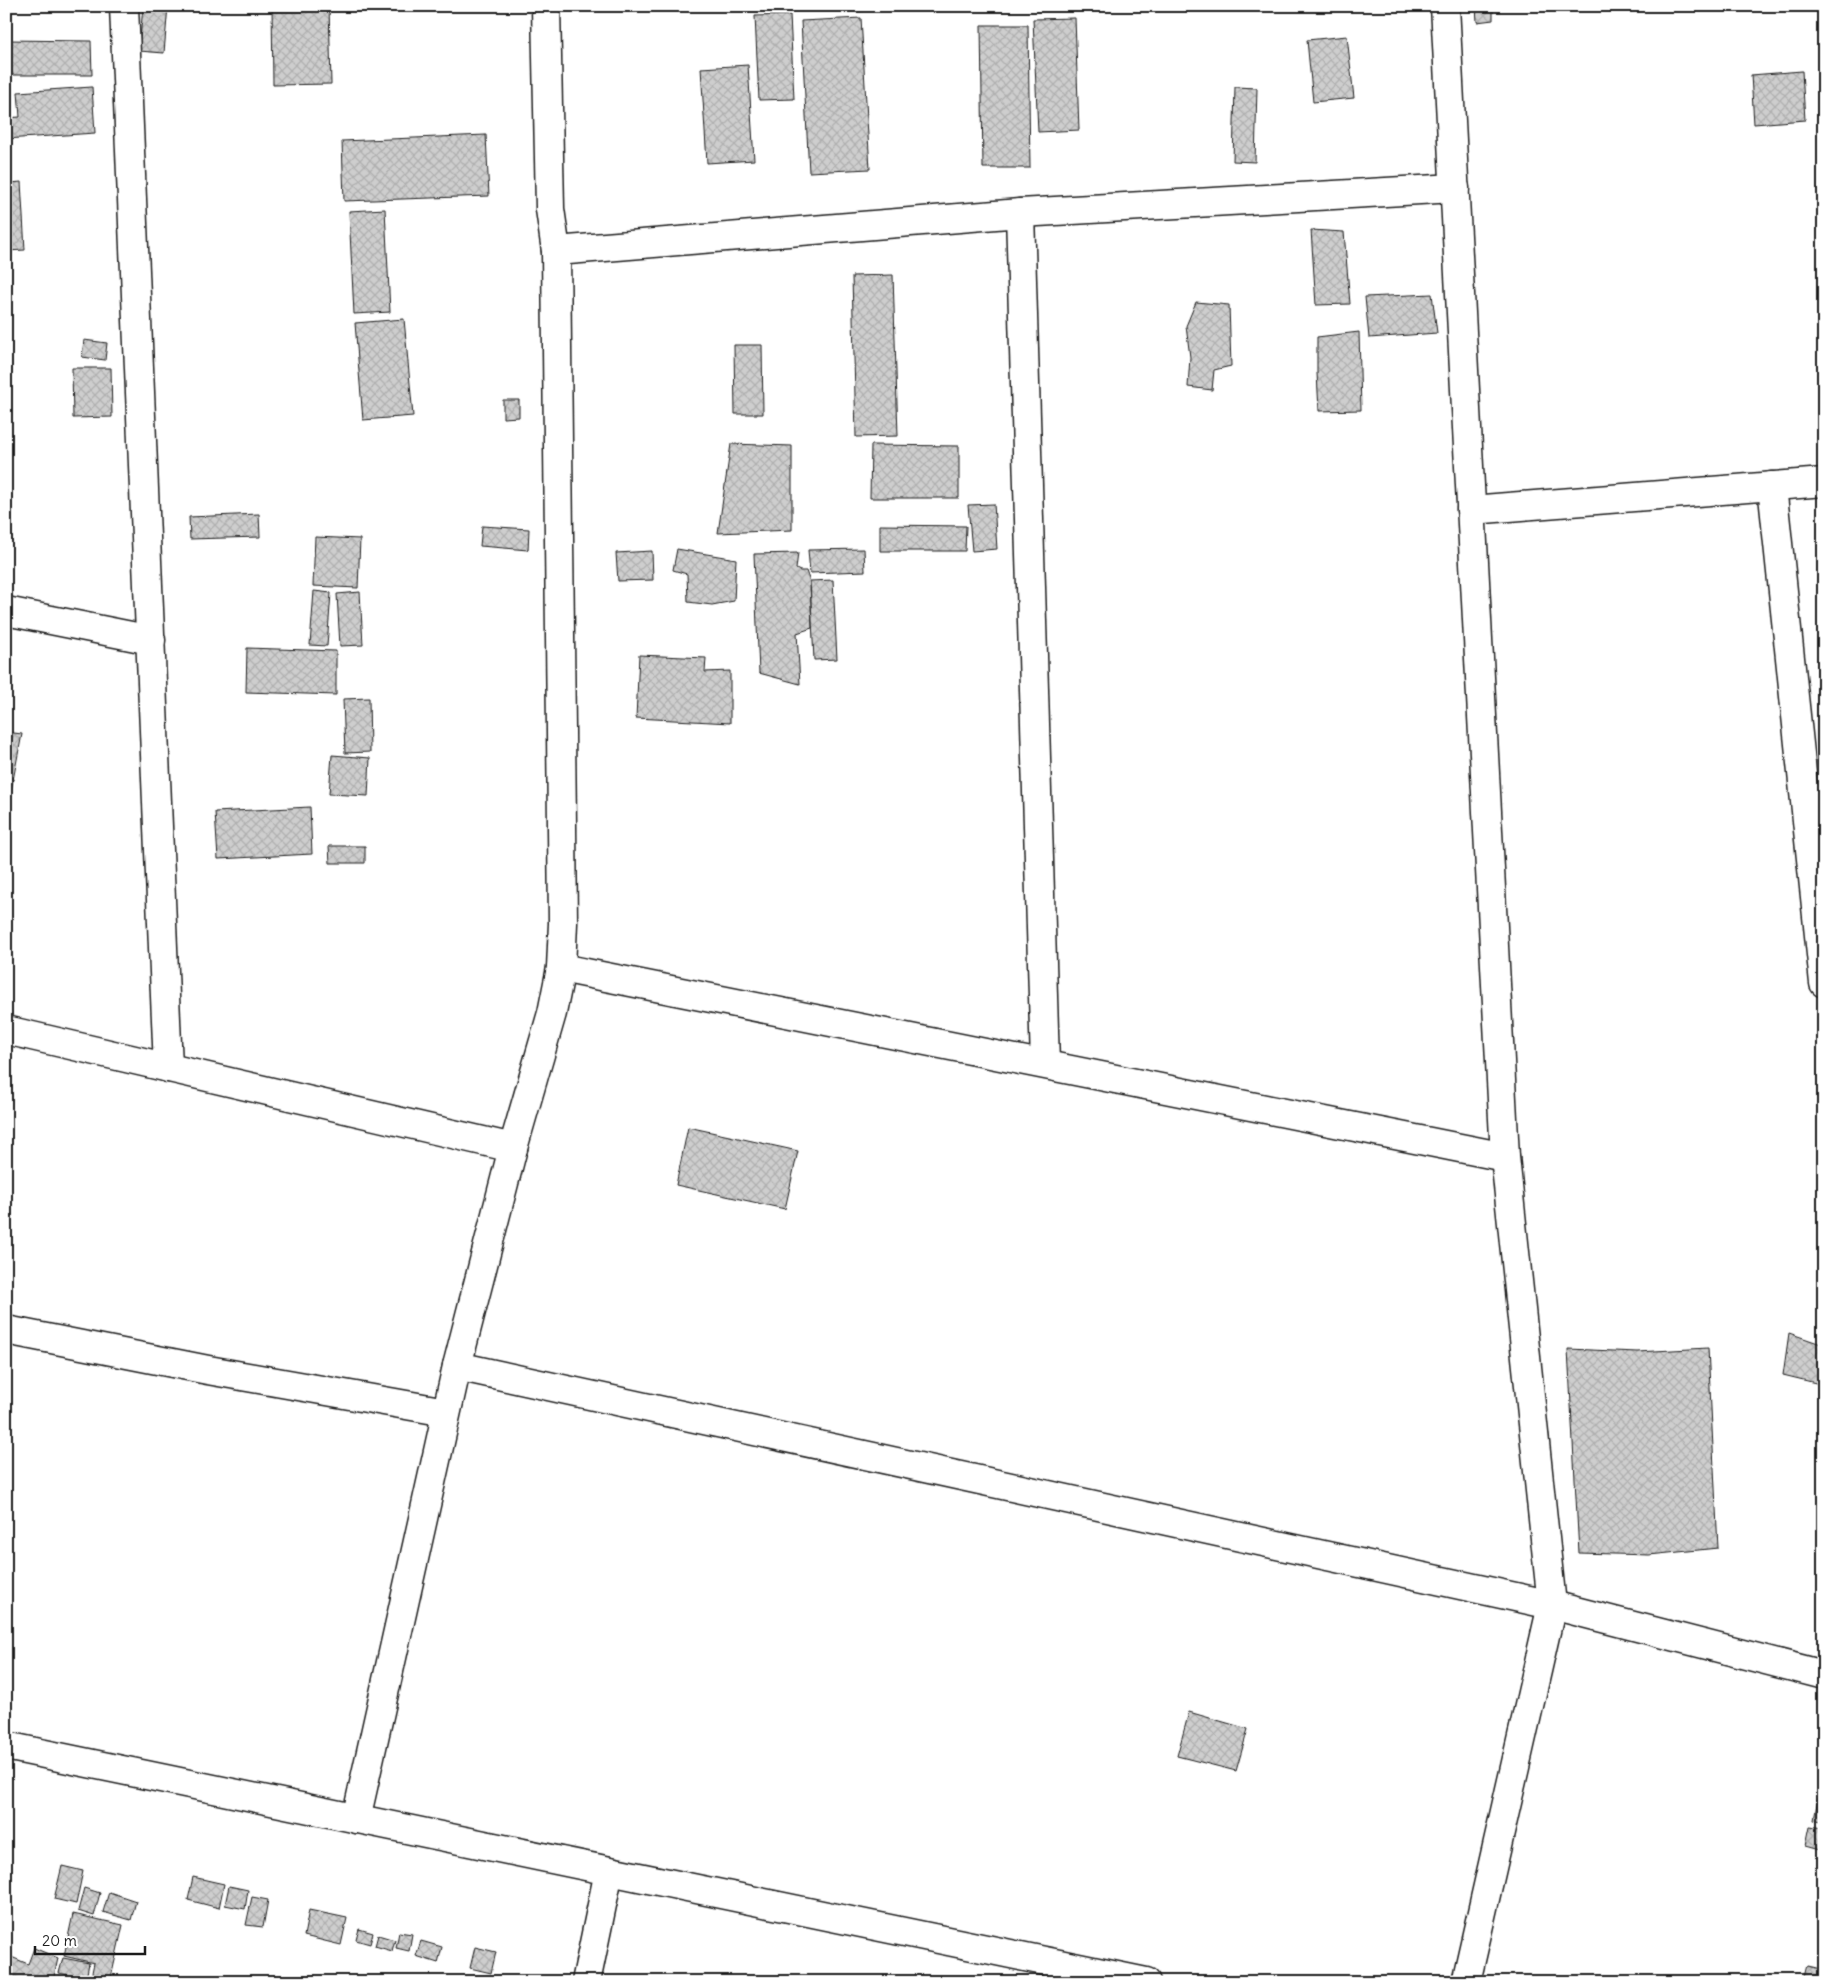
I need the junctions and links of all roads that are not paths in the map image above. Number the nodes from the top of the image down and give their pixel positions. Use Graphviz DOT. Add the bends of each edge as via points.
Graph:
graph roads {
  1 [pos="124,6"];
  2 [pos="546,6"];
  3 [pos="1445,6"];
  4 [pos="1455,188"];
  5 [pos="1020,212"];
  6 [pos="556,251"];
  7 [pos="1824,482"];
  8 [pos="1772,486"];
  9 [pos="1471,510"];
  10 [pos="6,611"];
  11 [pos="152,640"];
  12 [pos="561,968"];
  13 [pos="1824,983"];
  14 [pos="6,1030"];
  15 [pos="1045,1064"];
  16 [pos="168,1068"];
  17 [pos="513,1148"];
  18 [pos="1504,1157"];
  19 [pos="6,1330"];
  20 [pos="457,1366"];
  21 [pos="446,1412"];
  22 [pos="1552,1605"];
  23 [pos="1824,1675"];
  24 [pos="6,1746"];
  25 [pos="356,1819"];
  26 [pos="609,1870"];
  27 [pos="1067,1974"];
  28 [pos="586,1982"];
  29 [pos="1146,1982"];
  30 [pos="1466,1982"];
  1 -- 11 [label="street"];
  2 -- 6 [label="street" via="550,209"];
  3 -- 4 [label="street"];
  4 -- 5 [label="street"];
  4 -- 9 [label="street"];
  5 -- 6 [label="street"];
  5 -- 15 [label="street"];
  6 -- 12 [label="street"];
  7 -- 8 [label="street"];
  8 -- 9 [label="street"];
  8 -- 13 [label="street"];
  9 -- 18 [label="street"];
  10 -- 11 [label="street"];
  11 -- 16 [label="street"];
  12 -- 15 [label="street"];
  12 -- 17 [label="street" via="552,1013"];
  14 -- 16 [label="street"];
  15 -- 18 [label="street"];
  16 -- 17 [label="street"];
  17 -- 20 [label="street"];
  18 -- 22 [label="street"];
  19 -- 21 [label="street"];
  20 -- 21 [label="street"];
  20 -- 22 [label="street"];
  21 -- 25 [label="street"];
  22 -- 23 [label="street"];
  22 -- 30 [label="street"];
  24 -- 25 [label="street"];
  25 -- 26 [label="street"];
  26 -- 27 [label="street"];
  26 -- 28 [label="street"];
  27 -- 29 [label="street"];
}
